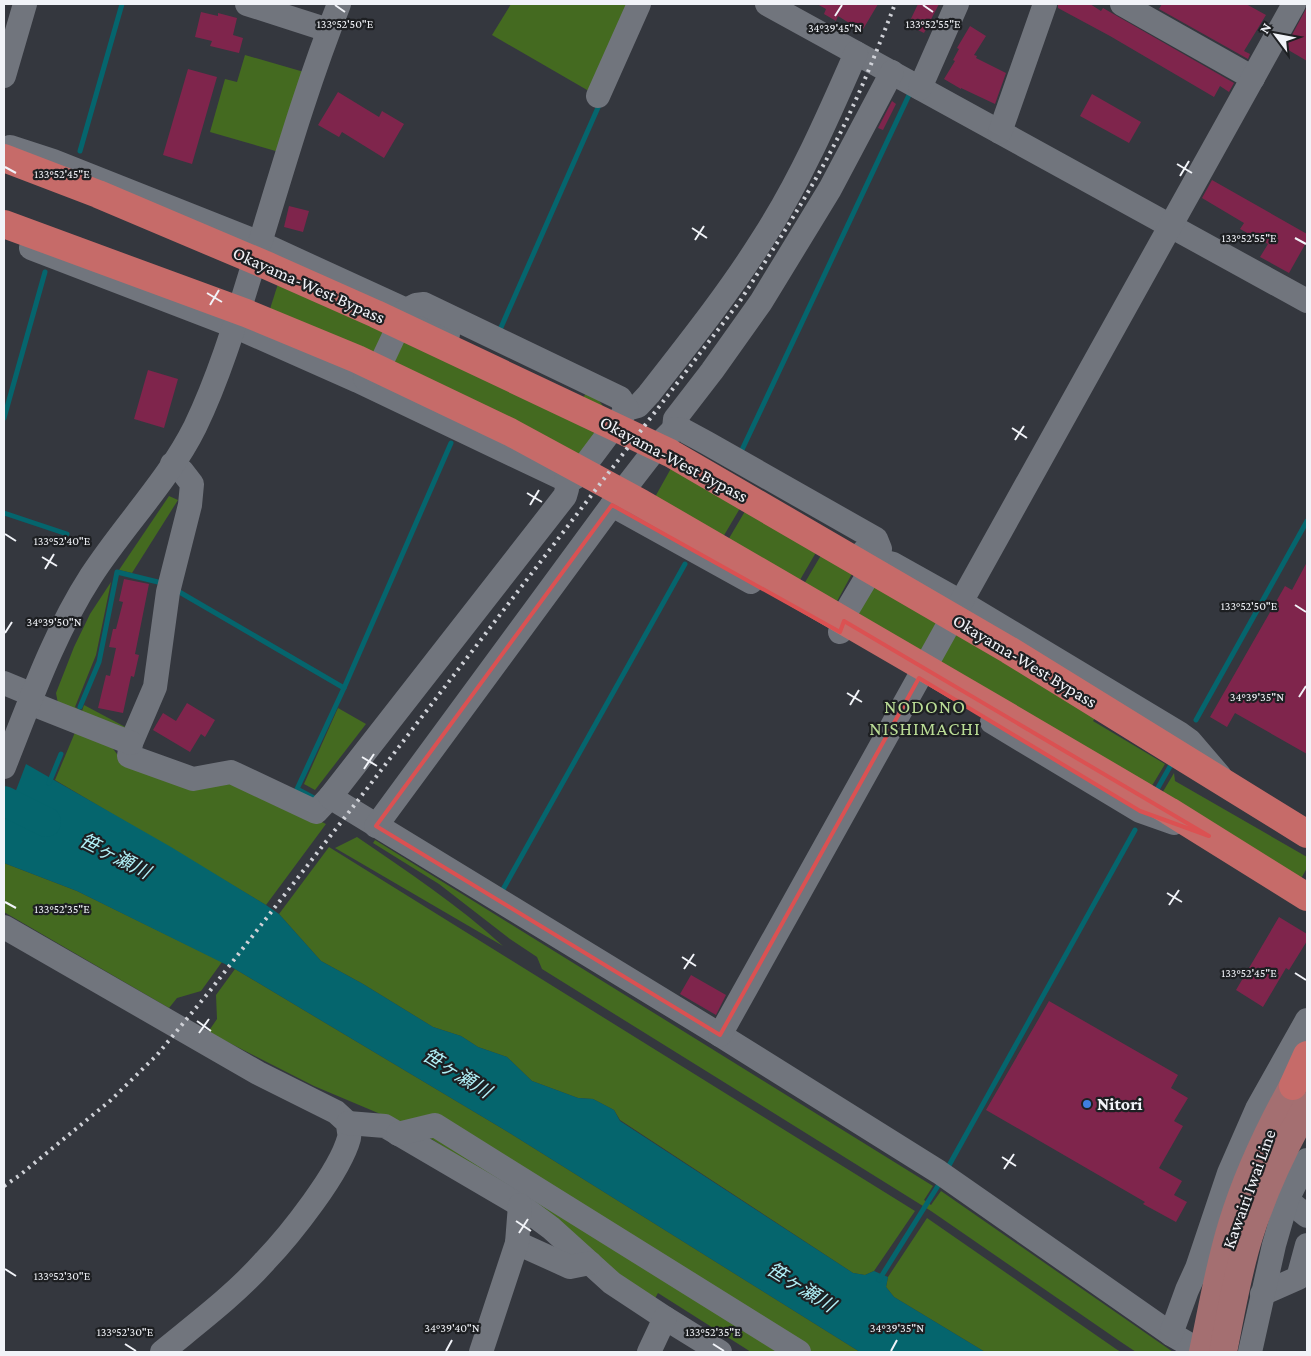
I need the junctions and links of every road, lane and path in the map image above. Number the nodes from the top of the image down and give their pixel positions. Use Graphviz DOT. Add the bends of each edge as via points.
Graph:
graph roads {
  1 [pos="25,4"];
  2 [pos="247,4"];
  3 [pos="338,4"];
  4 [pos="639,4"];
  5 [pos="957,4"];
  6 [pos="1045,4"];
  7 [pos="1122,4"];
  8 [pos="774,5"];
  9 [pos="1284,7"];
  10 [pos="328,30"];
  11 [pos="856,53"];
  12 [pos="892,72"];
  13 [pos="4,76"];
  14 [pos="1253,78"];
  15 [pos="920,88"];
  16 [pos="598,96"];
  17 [pos="1000,132"];
  18 [pos="4,145"];
  19 [pos="4,158"];
  20 [pos="4,224"];
  21 [pos="1170,225"];
  22 [pos="4,238"];
  23 [pos="260,243"];
  24 [pos="1307,301"];
  25 [pos="406,310"];
  26 [pos="234,326"];
  27 [pos="358,381"];
  28 [pos="581,399"];
  29 [pos="627,409"];
  30 [pos="674,429"];
  31 [pos="172,464"];
  32 [pos="709,464"];
  33 [pos="566,480"];
  34 [pos="612,504"];
  35 [pos="877,560"];
  36 [pos="961,602"];
  37 [pos="840,632"];
  38 [pos="919,678"];
  39 [pos="4,683"];
  40 [pos="30,703"];
  41 [pos="131,743"];
  42 [pos="4,767"];
  43 [pos="1229,786"];
  44 [pos="325,802"];
  45 [pos="1272,812"];
  46 [pos="1307,819"];
  47 [pos="376,826"];
  48 [pos="1307,834"];
  49 [pos="1209,836"];
  50 [pos="1242,857"];
  51 [pos="1307,897"];
  52 [pos="1307,908"];
  53 [pos="4,927"];
  54 [pos="1307,1020"];
  55 [pos="720,1035"];
  56 [pos="1307,1055"];
  57 [pos="1307,1062"];
  58 [pos="1300,1096"];
  59 [pos="348,1123"];
  60 [pos="398,1134"];
  61 [pos="1307,1160"];
  62 [pos="1268,1188"];
  63 [pos="520,1205"];
  64 [pos="1307,1216"];
  65 [pos="517,1243"];
  66 [pos="1307,1245"];
  67 [pos="590,1263"];
  68 [pos="1262,1294"];
  69 [pos="665,1318"];
  70 [pos="1172,1334"];
  71 [pos="162,1352"];
  72 [pos="481,1352"];
  73 [pos="649,1352"];
  74 [pos="720,1352"];
  75 [pos="799,1352"];
  76 [pos="1202,1352"];
  77 [pos="1223,1352"];
  78 [pos="1250,1352"];
  1 -- 13 [label="street"];
  2 -- 10 [label="street"];
  3 -- 10 [label="street"];
  4 -- 16 [label="street"];
  5 -- 15 [label="street"];
  6 -- 17 [label="street"];
  7 -- 14 [label="street"];
  8 -- 11 [label="street"];
  9 -- 14 [label="street"];
  10 -- 23 [label="street"];
  11 -- 12 [label="street"];
  11 -- 29 [label="street" via="824,127 762,240 714,310 649,394 638,406"];
  12 -- 15 [label="street"];
  12 -- 30 [label="street" via="830,189 761,302 675,419"];
  14 -- 21 [label="street"];
  15 -- 17 [label="street"];
  17 -- 21 [label="street"];
  18 -- 23 [label="street"];
  19 -- 43 [label="highway, Okayama-West Bypass" via="268,266 670,453 1009,650"];
  20 -- 49 [label="highway" via="246,313 357,359 510,432 641,503"];
  21 -- 24 [label="street"];
  21 -- 36 [label="street"];
  22 -- 26 [label="street"];
  23 -- 25 [label="street"];
  23 -- 26 [label="street"];
  25 -- 27 [label="street" via="376,374"];
  25 -- 28 [label="street" via="423,322"];
  25 -- 29 [label="street" via="424,304 620,398"];
  26 -- 27 [label="street"];
  26 -- 31 [label="street" via="194,428"];
  27 -- 33 [label="street"];
  29 -- 33 [label="street" via="576,477"];
  30 -- 34 [label="street"];
  30 -- 35 [label="street" via="683,430 707,443 876,539 880,549"];
  31 -- 40 [label="street" via="73,605"];
  31 -- 41 [label="street" via="192,484 190,505 168,592 154,687"];
  32 -- 35 [label="street"];
  33 -- 44 [label="street" via="565,496"];
  34 -- 37 [label="street"];
  34 -- 47 [label="street"];
  35 -- 36 [label="street" via="893,564"];
  35 -- 37 [label="street" via="846,612"];
  36 -- 38 [label="street"];
  36 -- 43 [label="street" via="1179,733"];
  37 -- 38 [label="street"];
  38 -- 49 [label="street" via="1140,811"];
  38 -- 55 [label="street"];
  39 -- 40 [label="street"];
  40 -- 41 [label="street"];
  40 -- 42 [label="street"];
  41 -- 44 [label="street" via="129,756 193,779 231,772 316,812"];
  43 -- 45 [label="highway, Okayama-West Bypass"];
  44 -- 47 [label="street"];
  45 -- 46 [label="main road" via="1294,812"];
  45 -- 48 [label="highway, Okayama-West Bypass"];
  47 -- 55 [label="street"];
  49 -- 50 [label="highway"];
  50 -- 51 [label="highway"];
  50 -- 52 [label="highway" via="1266,881"];
  53 -- 59 [label="street" via="258,1073 336,1112"];
  54 -- 70 [label="street" via="1257,1109 1229,1173"];
  55 -- 70 [label="street" via="939,1172"];
  56 -- 58 [label="highway"];
  57 -- 58 [label="main road, Kawairi Iwai Line"];
  58 -- 62 [label="main road, Kawairi Iwai Line" via="1275,1120"];
  59 -- 60 [label="street" via="385,1126"];
  59 -- 71 [label="street" via="349,1137 331,1176 287,1235 244,1283"];
  60 -- 63 [label="street"];
  60 -- 75 [label="street" via="435,1125"];
  61 -- 62 [label="street"];
  62 -- 64 [label="street"];
  62 -- 68 [label="street" via="1274,1245"];
  62 -- 76 [label="main road, Kawairi Iwai Line" via="1232,1224"];
  62 -- 77 [label="main road, Kawairi Iwai Line" via="1249,1236"];
  63 -- 65 [label="street"];
  63 -- 67 [label="street"];
  65 -- 67 [label="street" via="570,1267"];
  65 -- 72 [label="street"];
  66 -- 68 [label="street" via="1298,1278"];
  67 -- 69 [label="street" via="612,1283"];
  68 -- 78 [label="street"];
  69 -- 73 [label="street"];
  69 -- 74 [label="street"];
  70 -- 76 [label="street"];
}
